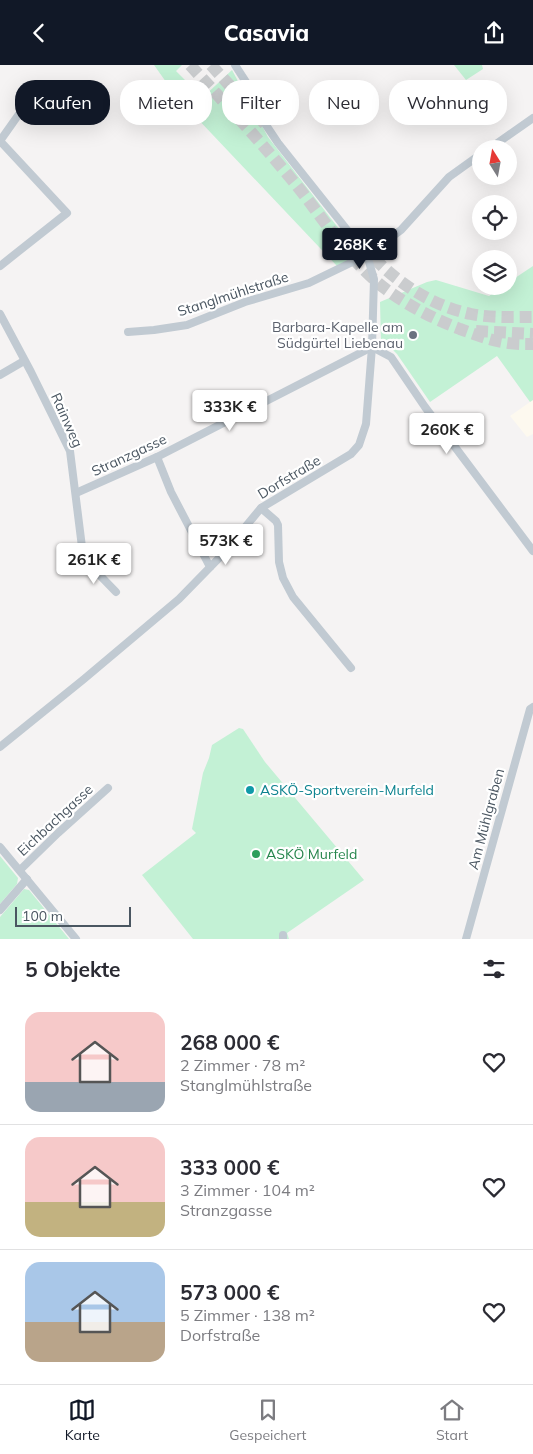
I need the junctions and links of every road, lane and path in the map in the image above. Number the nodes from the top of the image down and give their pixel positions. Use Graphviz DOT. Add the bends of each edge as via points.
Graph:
graph roads {
  1 [pos="235,65"];
  2 [pos="533,119"];
  3 [pos="15,120"];
  4 [pos="502,140"];
  5 [pos="0,141"];
  6 [pos="472,160"];
  7 [pos="367,255"];
  8 [pos="0,266"];
  9 [pos="0,315"];
  10 [pos="128,332"];
  11 [pos="372,347"];
  12 [pos="24,361"];
  13 [pos="0,375"];
  14 [pos="157,457"];
  15 [pos="76,493"];
  16 [pos="261,508"];
  17 [pos="533,551"];
  18 [pos="210,567"];
  19 [pos="116,592"];
  20 [pos="351,667"];
  21 [pos="533,707"];
  22 [pos="0,747"];
  23 [pos="108,789"];
  24 [pos="0,847"];
  25 [pos="20,870"];
  26 [pos="27,879"];
  27 [pos="0,910"];
  28 [pos="76,939"];
  29 [pos="466,939"];
  1 -- 7 [label="street" via="260,116 278,143"];
  2 -- 4 [label="street"];
  3 -- 5 [label="street"];
  5 -- 8 [label="street" via="67,213"];
  6 -- 7 [label="street, Stanglmühlstraße" via="449,177 401,230"];
  7 -- 10 [label="street, Stanglmühlstraße" via="308,283 246,301 186,325"];
  7 -- 11 [label="street, Dorfstraße" via="374,279"];
  9 -- 12 [label="street, Rainweg"];
  11 -- 14 [label="street, Stranzgasse"];
  11 -- 16 [label="street, Dorfstraße" via="366,424 359,445 351,454"];
  11 -- 17 [label="street" via="391,357"];
  12 -- 13 [label="street"];
  12 -- 15 [label="street, Rainweg" via="70,451"];
  14 -- 15 [label="street, Stranzgasse"];
  14 -- 18 [label="street" via="171,492"];
  15 -- 19 [label="street" via="85,560"];
  16 -- 18 [label="street, Dorfstraße"];
  16 -- 20 [label="street" via="278,525 280,570 293,597"];
  18 -- 22 [label="street, Dorfstraße" via="178,599"];
  21 -- 29 [label="street, Am Mühlgraben"];
  23 -- 25 [label="street, Eichbachgasse"];
  24 -- 25 [label="street, Eichbachgasse"];
  25 -- 26 [label="street, Eichbachgasse"];
  26 -- 27 [label="street"];
  26 -- 28 [label="street, Eichbachgasse"];
}
